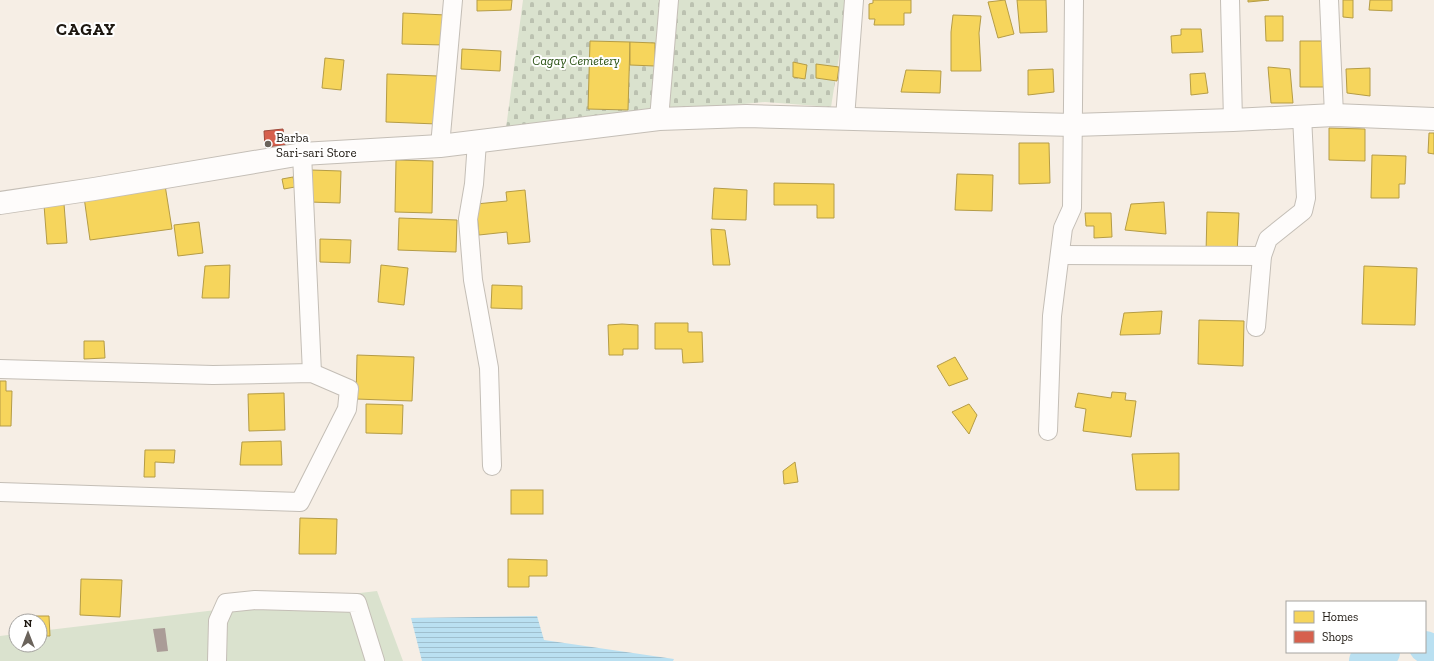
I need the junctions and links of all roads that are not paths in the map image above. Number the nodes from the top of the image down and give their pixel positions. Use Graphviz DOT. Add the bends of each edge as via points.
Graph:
graph roads {
  1 [pos="453,0"];
  2 [pos="669,0"];
  3 [pos="854,0"];
  4 [pos="1074,0"];
  5 [pos="1230,0"];
  6 [pos="1329,0"];
  7 [pos="1334,115"];
  8 [pos="1302,116"];
  9 [pos="845,118"];
  10 [pos="659,119"];
  11 [pos="1434,119"];
  12 [pos="1233,120"];
  13 [pos="1074,125"];
  14 [pos="477,142"];
  15 [pos="440,146"];
  16 [pos="302,154"];
  17 [pos="0,203"];
  18 [pos="1060,255"];
  19 [pos="1262,256"];
  20 [pos="1256,327"];
  21 [pos="0,369"];
  22 [pos="312,373"];
  23 [pos="1048,431"];
  24 [pos="492,466"];
  25 [pos="0,492"];
  26 [pos="217,661"];
  27 [pos="375,661"];
  1 -- 15 [label="street"];
  2 -- 10 [label="street"];
  3 -- 9 [label="street"];
  4 -- 13 [label="street"];
  5 -- 12 [label="street"];
  6 -- 7 [label="street"];
  7 -- 8 [label="street"];
  7 -- 11 [label="street"];
  8 -- 12 [label="street"];
  8 -- 19 [label="street" via="1306,198 1303,211 1268,239"];
  9 -- 10 [label="street" via="746,116"];
  9 -- 13 [label="street"];
  10 -- 14 [label="street"];
  12 -- 13 [label="street"];
  13 -- 18 [label="street" via="1072,208 1063,228"];
  14 -- 15 [label="street"];
  14 -- 24 [label="street" via="468,219 473,280 489,368"];
  15 -- 16 [label="street"];
  16 -- 17 [label="street"];
  16 -- 22 [label="street"];
  18 -- 19 [label="street"];
  18 -- 23 [label="street" via="1052,316"];
  19 -- 20 [label="street"];
  21 -- 22 [label="street" via="214,375"];
  22 -- 25 [label="street" via="349,389 347,409 300,502"];
  26 -- 27 [label="street" via="218,621 226,603 255,600 357,604"];
}
